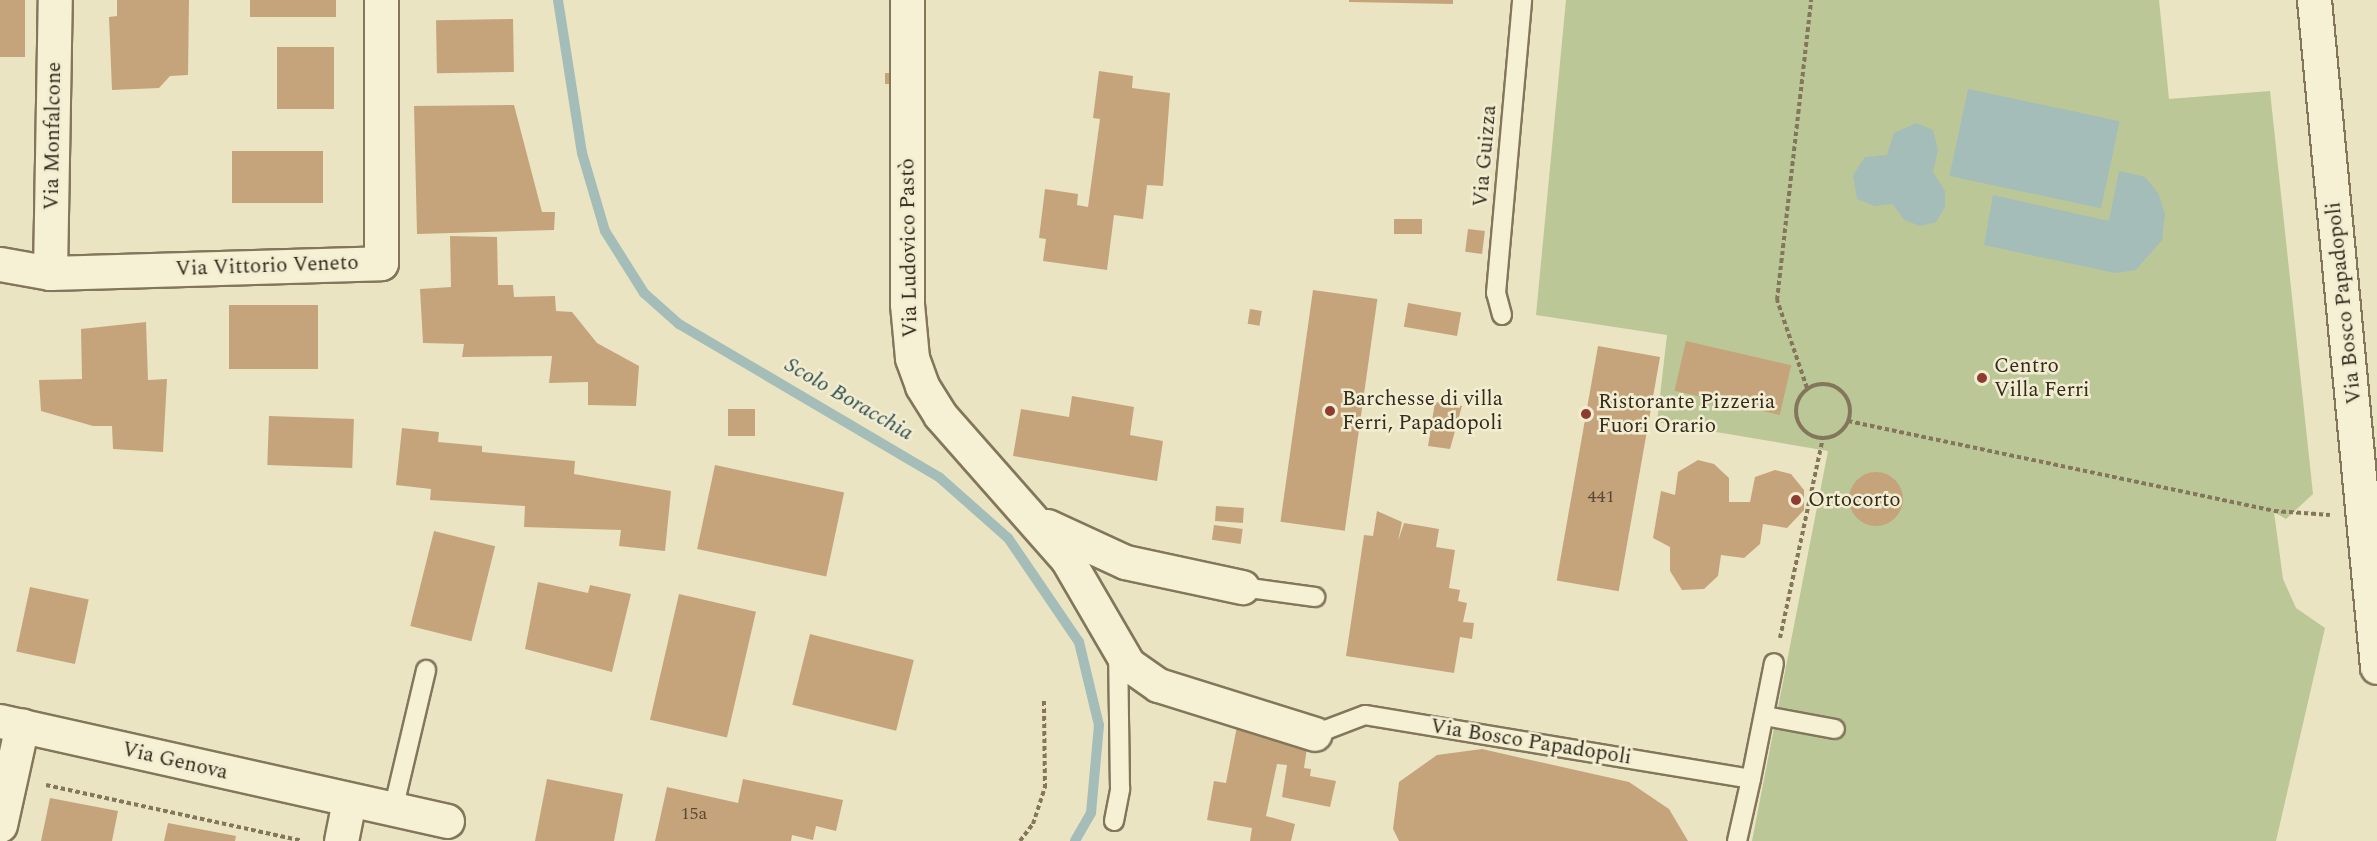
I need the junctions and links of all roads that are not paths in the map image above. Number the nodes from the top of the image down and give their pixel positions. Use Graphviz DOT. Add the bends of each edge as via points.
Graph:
graph roads {
  1 [pos="55,0"];
  2 [pos="381,0"];
  3 [pos="907,0"];
  4 [pos="1522,0"];
  5 [pos="2314,0"];
  6 [pos="0,264"];
  7 [pos="50,273"];
  8 [pos="1502,315"];
  9 [pos="1040,522"];
  10 [pos="1242,587"];
  11 [pos="1315,597"];
  12 [pos="2375,607"];
  13 [pos="1118,645"];
  14 [pos="1774,663"];
  15 [pos="2377,667"];
  16 [pos="426,670"];
  17 [pos="1764,716"];
  18 [pos="11,723"];
  19 [pos="1835,729"];
  20 [pos="1315,734"];
  21 [pos="1751,779"];
  22 [pos="349,801"];
  23 [pos="393,810"];
  24 [pos="447,821"];
  25 [pos="1114,821"];
  26 [pos="0,825"];
  27 [pos="341,841"];
  28 [pos="1737,841"];
  1 -- 7 [label="street, Via Monfalcone"];
  2 -- 7 [label="street, Via Vittorio Veneto" via="381,263"];
  3 -- 9 [label="street, Via Ludovico Pastò" via="912,358 940,415"];
  4 -- 8 [label="lane, Via Guizza" via="1496,293"];
  5 -- 12 [label="street, Via Bosco Papadopoli"];
  6 -- 7 [label="street, Via Vittorio Veneto"];
  9 -- 10 [label="street, Via Ludovico Pastò" via="1125,562"];
  9 -- 13 [label="street, Via Ludovico Pastò"];
  10 -- 11 [label="lane"];
  12 -- 15 [label="street, Via Bosco Papadopoli"];
  13 -- 20 [label="street, Via Ludovico Pastò" via="1128,664 1158,685"];
  13 -- 25 [label="lane" via="1120,789"];
  14 -- 17 [label="lane"];
  16 -- 23 [label="lane"];
  17 -- 19 [label="lane"];
  17 -- 21 [label="lane"];
  18 -- 22 [label="street, Via Genova"];
  18 -- 26 [label="street"];
  20 -- 21 [label="lane, Via Bosco Papadopoli" via="1365,715"];
  21 -- 28 [label="lane"];
  22 -- 23 [label="street, Via Genova"];
  22 -- 27 [label="street"];
  23 -- 24 [label="street, Via Genova"];
}
